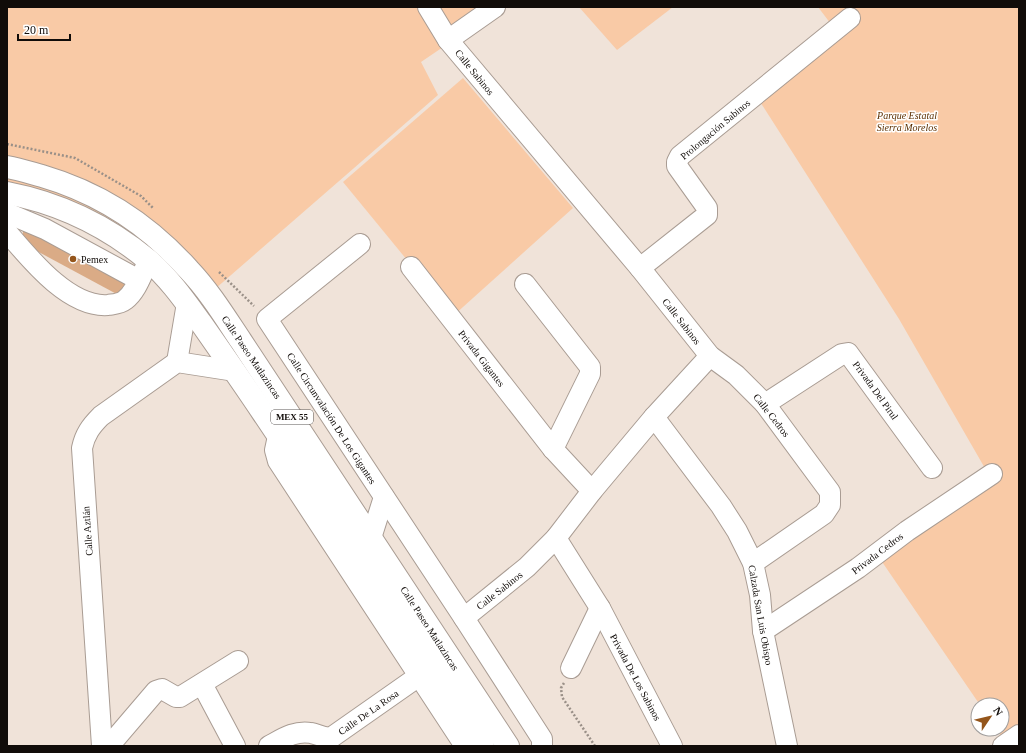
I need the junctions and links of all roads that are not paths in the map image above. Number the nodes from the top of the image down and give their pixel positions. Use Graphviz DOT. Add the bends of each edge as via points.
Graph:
graph roads {
  1 [pos="428,7"];
  2 [pos="496,7"];
  3 [pos="850,18"];
  4 [pos="448,40"];
  5 [pos="7,167"];
  6 [pos="7,193"];
  7 [pos="7,213"];
  8 [pos="7,232"];
  9 [pos="360,244"];
  10 [pos="149,260"];
  11 [pos="411,267"];
  12 [pos="640,268"];
  13 [pos="139,280"];
  14 [pos="525,284"];
  15 [pos="187,303"];
  16 [pos="710,356"];
  17 [pos="177,362"];
  18 [pos="235,371"];
  19 [pos="765,404"];
  20 [pos="654,417"];
  21 [pos="278,436"];
  22 [pos="553,449"];
  23 [pos="932,468"];
  24 [pos="992,474"];
  25 [pos="592,491"];
  26 [pos="384,497"];
  27 [pos="371,538"];
  28 [pos="556,538"];
  29 [pos="753,563"];
  30 [pos="600,608"];
  31 [pos="464,618"];
  32 [pos="763,631"];
  33 [pos="238,661"];
  34 [pos="571,668"];
  35 [pos="419,676"];
  36 [pos="202,684"];
  37 [pos="1019,735"];
  38 [pos="102,746"];
  39 [pos="109,746"];
  40 [pos="235,746"];
  41 [pos="269,746"];
  42 [pos="465,746"];
  43 [pos="483,746"];
  44 [pos="508,746"];
  45 [pos="542,746"];
  46 [pos="672,746"];
  47 [pos="787,746"];
  48 [pos="1003,746"];
  1 -- 4 [label="street, Calle Sabinos"];
  2 -- 4 [label="street"];
  3 -- 12 [label="street, Prolongación Sabinos" via="680,156 677,166 707,208 707,215"];
  4 -- 12 [label="street, Calle Sabinos"];
  5 -- 27 [label="highway, Calle Paseo Matlazincas / MEX 55" via="55,180 99,198 143,226 190,270 211,296"];
  6 -- 10 [label="highway, Calle Paseo Matlazincas / MEX 55" via="45,202 77,215 100,227"];
  7 -- 13 [label="street" via="45,229"];
  8 -- 13 [label="street" via="66,292 77,299 100,305 116,304 129,296"];
  9 -- 26 [label="street, Calle Circunvalación De Los Gigantes" via="267,319"];
  10 -- 13 [label="street"];
  10 -- 15 [label="highway, Calle Paseo Matlazincas / MEX 55"];
  11 -- 22 [label="street, Privada Gigantes"];
  12 -- 16 [label="street, Calle Sabinos"];
  14 -- 22 [label="street" via="590,368 590,374"];
  15 -- 17 [label="street"];
  15 -- 18 [label="highway, Calle Paseo Matlazincas / MEX 55"];
  16 -- 19 [label="street, Calle Cedros" via="736,375"];
  16 -- 20 [label="street, Calle Sabinos"];
  17 -- 18 [label="street"];
  17 -- 38 [label="street, Calle Aztlán" via="101,416 84,437 82,448"];
  18 -- 21 [label="highway, Calle Paseo Matlazincas / MEX 55"];
  19 -- 23 [label="street, Privada Del Pirul" via="842,354 848,353"];
  19 -- 29 [label="street, Calle Cedros" via="825,484 831,499 824,514"];
  20 -- 25 [label="street, Calle Sabinos"];
  20 -- 29 [label="street, Calzada San Luis Obispo" via="721,506"];
  21 -- 35 [label="street" via="275,450 278,461"];
  21 -- 43 [label="highway, Calle Paseo Matlazincas / MEX 55"];
  22 -- 25 [label="street, Privada Gigantes"];
  24 -- 32 [label="street, Privada Cedros"];
  25 -- 28 [label="street, Calle Sabinos"];
  26 -- 27 [label="street"];
  26 -- 31 [label="street, Calle Circunvalación De Los Gigantes"];
  27 -- 44 [label="highway, Calle Paseo Matlazincas / MEX 55"];
  28 -- 30 [label="street, Privada De Los Sabinos"];
  28 -- 31 [label="street, Calle Sabinos" via="527,567"];
  29 -- 32 [label="street, Calzada San Luis Obispo" via="760,595"];
  30 -- 34 [label="street"];
  30 -- 46 [label="street, Privada De Los Sabinos"];
  31 -- 45 [label="street, Calle Circunvalación De Los Gigantes" via="542,739"];
  32 -- 47 [label="street, Calzada San Luis Obispo"];
  33 -- 36 [label="street"];
  35 -- 41 [label="street, Calle De La Rosa" via="332,737 295,733"];
  35 -- 42 [label="street"];
  36 -- 39 [label="street" via="180,697 162,689 156,691"];
  36 -- 40 [label="street"];
  37 -- 48 [label="street"];
}
